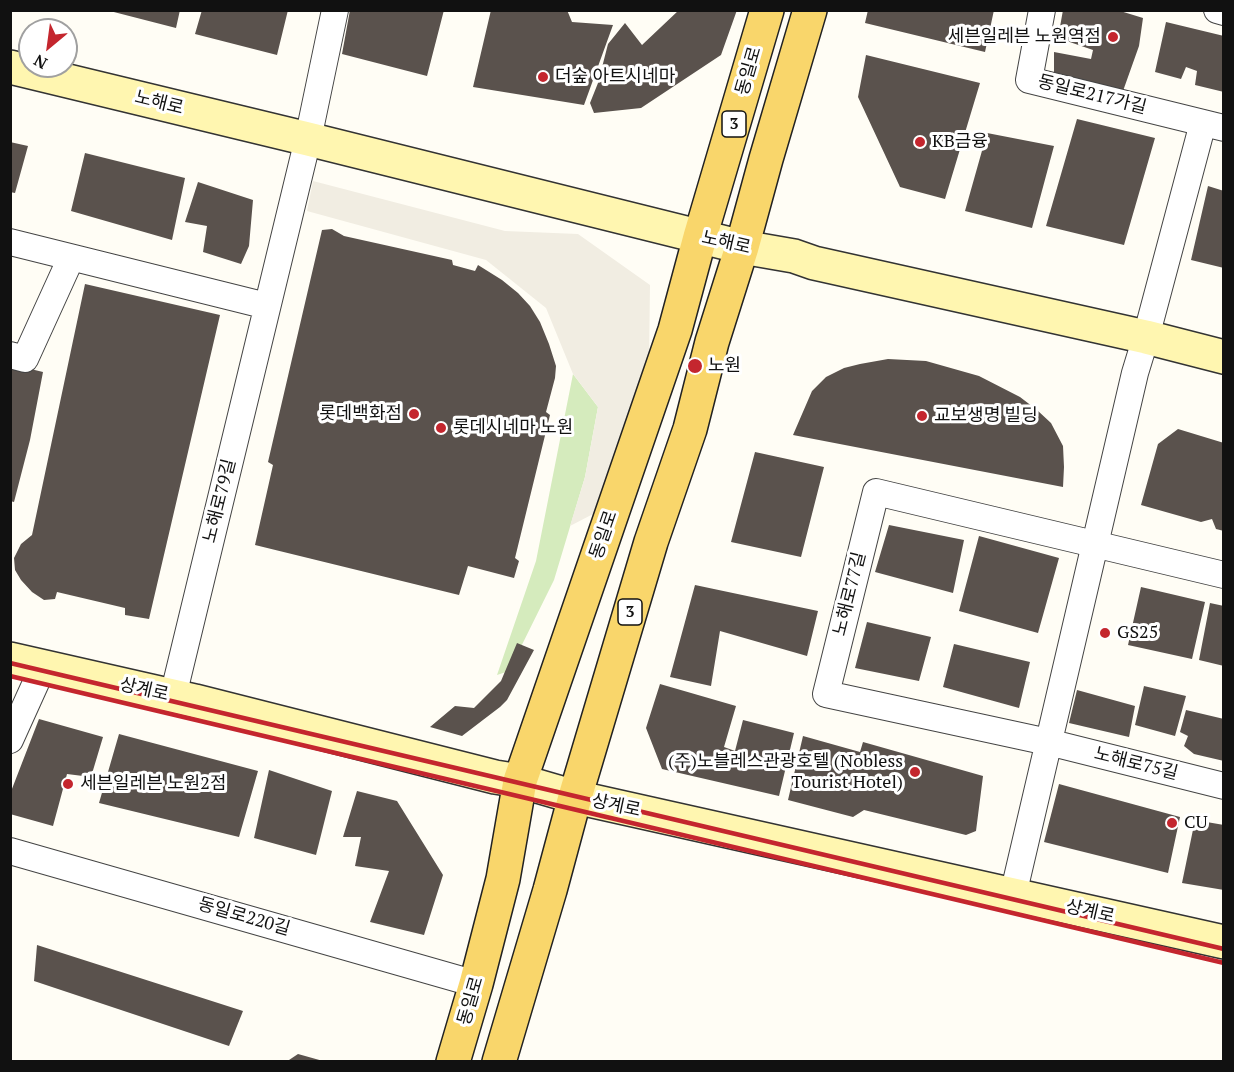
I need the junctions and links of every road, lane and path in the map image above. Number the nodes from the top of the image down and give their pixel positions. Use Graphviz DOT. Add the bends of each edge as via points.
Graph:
graph roads {
  1 [pos="335,10"];
  2 [pos="767,10"];
  3 [pos="810,10"];
  4 [pos="1042,10"];
  5 [pos="1218,10"];
  6 [pos="1224,12"];
  7 [pos="10,67"];
  8 [pos="1213,125"];
  9 [pos="308,139"];
  10 [pos="700,237"];
  11 [pos="10,242"];
  12 [pos="742,247"];
  13 [pos="71,258"];
  14 [pos="267,306"];
  15 [pos="1146,337"];
  16 [pos="10,355"];
  17 [pos="1224,357"];
  18 [pos="1095,544"];
  19 [pos="1224,575"];
  20 [pos="10,659"];
  21 [pos="43,667"];
  22 [pos="173,696"];
  23 [pos="10,740"];
  24 [pos="1048,742"];
  25 [pos="520,782"];
  26 [pos="1224,786"];
  27 [pos="575,797"];
  28 [pos="10,851"];
  29 [pos="1013,895"];
  30 [pos="1224,942"];
  31 [pos="476,984"];
  32 [pos="453,1062"];
  33 [pos="500,1062"];
  1 -- 9 [label="street"];
  2 -- 10 [label="main road, 동일로 / 3"];
  3 -- 12 [label="main road, 3"];
  4 -- 8 [label="street, 동일로217가길" via="1029,80"];
  5 -- 6 [label="street"];
  7 -- 9 [label="main road, 노해로"];
  8 -- 15 [label="street"];
  9 -- 10 [label="main road, 노해로"];
  9 -- 14 [label="street, 노해로79길"];
  10 -- 12 [label="main road, 노해로"];
  10 -- 25 [label="main road, 동일로 / 3" via="675,330"];
  11 -- 13 [label="street"];
  12 -- 15 [label="main road, 노해로"];
  12 -- 27 [label="main road, 3" via="690,429 651,542"];
  13 -- 14 [label="street"];
  13 -- 16 [label="street" via="25,359"];
  14 -- 22 [label="street, 노해로79길"];
  15 -- 17 [label="main road, 노해로"];
  15 -- 18 [label="street"];
  18 -- 19 [label="street"];
  18 -- 24 [label="street"];
  18 -- 24 [label="street, 노해로77길" via="876,492 826,694"];
  20 -- 21 [label="main road, 상계로"];
  21 -- 22 [label="main road, 상계로"];
  21 -- 23 [label="street"];
  22 -- 25 [label="main road, 상계로"];
  24 -- 26 [label="street, 노해로75길"];
  24 -- 29 [label="street"];
  25 -- 27 [label="main road, 상계로"];
  25 -- 31 [label="main road, 동일로 / 3" via="503,879"];
  27 -- 29 [label="main road, 상계로"];
  27 -- 33 [label="main road, 3"];
  28 -- 31 [label="street, 동일로220길"];
  29 -- 30 [label="main road, 상계로"];
  31 -- 32 [label="main road, 동일로 / 3"];
}
